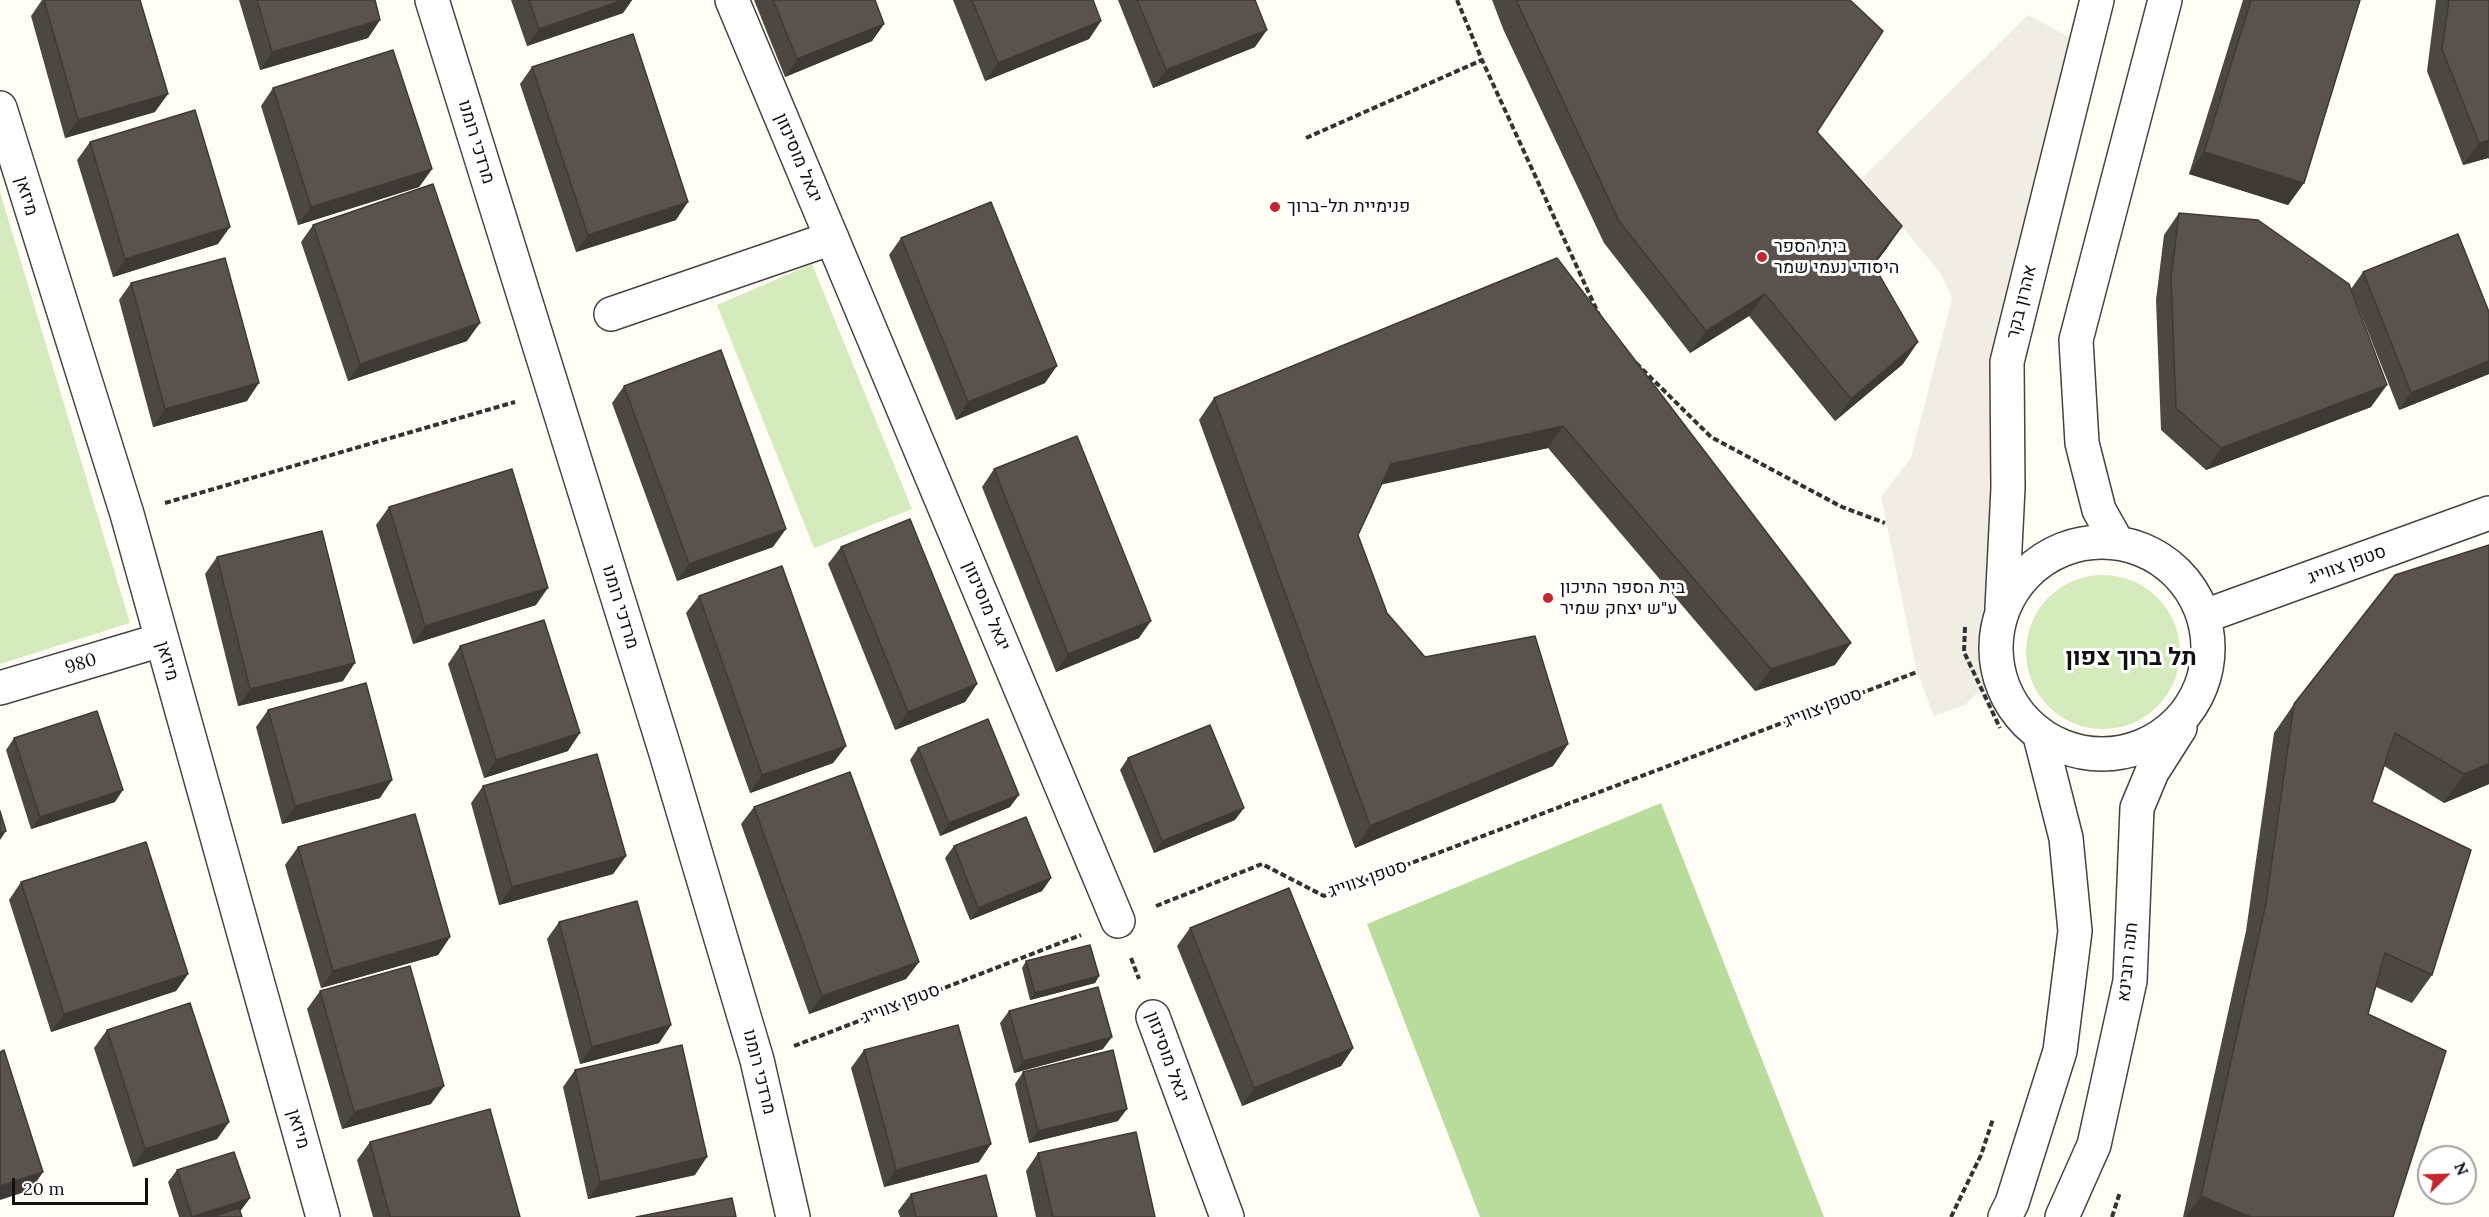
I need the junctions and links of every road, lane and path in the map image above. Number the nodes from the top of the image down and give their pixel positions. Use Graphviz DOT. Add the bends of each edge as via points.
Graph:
graph roads {
  1 [pos="432,0"];
  2 [pos="732,0"];
  3 [pos="1457,0"];
  4 [pos="2165,0"];
  5 [pos="2092,1"];
  6 [pos="1482,60"];
  7 [pos="0,108"];
  8 [pos="1306,138"];
  9 [pos="832,238"];
  10 [pos="611,314"];
  11 [pos="1604,326"];
  12 [pos="1634,361"];
  13 [pos="553,391"];
  14 [pos="2489,513"];
  15 [pos="127,514"];
  16 [pos="1884,523"];
  17 [pos="2116,542"];
  18 [pos="2002,611"];
  19 [pos="2205,616"];
  20 [pos="161,640"];
  21 [pos="1917,672"];
  22 [pos="0,688"];
  23 [pos="2189,712"];
  24 [pos="2040,736"];
  25 [pos="1118,921"];
  26 [pos="1153,1017"];
  27 [pos="757,1060"];
  28 [pos="323,1217"];
  29 [pos="793,1217"];
  30 [pos="1227,1217"];
  31 [pos="2005,1217"];
  32 [pos="2062,1217"];
  1 -- 13 [label="street, מרדכי רומנו"];
  2 -- 9 [label="street, יגאל מוסינזון"];
  3 -- 6 [label="path"];
  4 -- 17 [label="street" via="2076,340 2082,443 2099,510"];
  5 -- 18 [label="street, אהרון בקר" via="2007,362 2008,488"];
  6 -- 8 [label="path"];
  6 -- 11 [label="path"];
  7 -- 15 [label="street, מיזאן"];
  9 -- 10 [label="street"];
  9 -- 25 [label="street, יגאל מוסינזון"];
  12 -- 16 [label="path" via="1711,436 1842,507"];
  13 -- 15 [label="path"];
  13 -- 27 [label="street, מרדכי רומנו"];
  14 -- 19 [label="street, סטפן צווייג"];
  15 -- 20 [label="street, מיזאן"];
  17 -- 18 [label="street" via="2084,543 2055,552 2024,574"];
  17 -- 19 [label="street" via="2152,554 2172,568 2192,591"];
  18 -- 24 [label="street" via="1995,643 1998,672 2013,707"];
  19 -- 23 [label="street" via="2210,649 2206,677"];
  20 -- 22 [label="street, 980"];
  20 -- 28 [label="street, מיזאן"];
  21 -- 25 [label="path, סטפן צווייג" via="1324,896 1262,864"];
  23 -- 24 [label="street" via="2166,735 2125,754 2085,754"];
  23 -- 32 [label="street, חנה רובינא" via="2152,772 2137,808 2130,981 2094,1145"];
  24 -- 31 [label="street" via="2066,838 2075,931 2060,1051"];
  25 -- 26 [label="path, יגאל מוסינזון"];
  25 -- 27 [label="path, סטפן צווייג"];
  26 -- 30 [label="street, יגאל מוסינזון"];
  27 -- 29 [label="street, מרדכי רומנו"];
}
